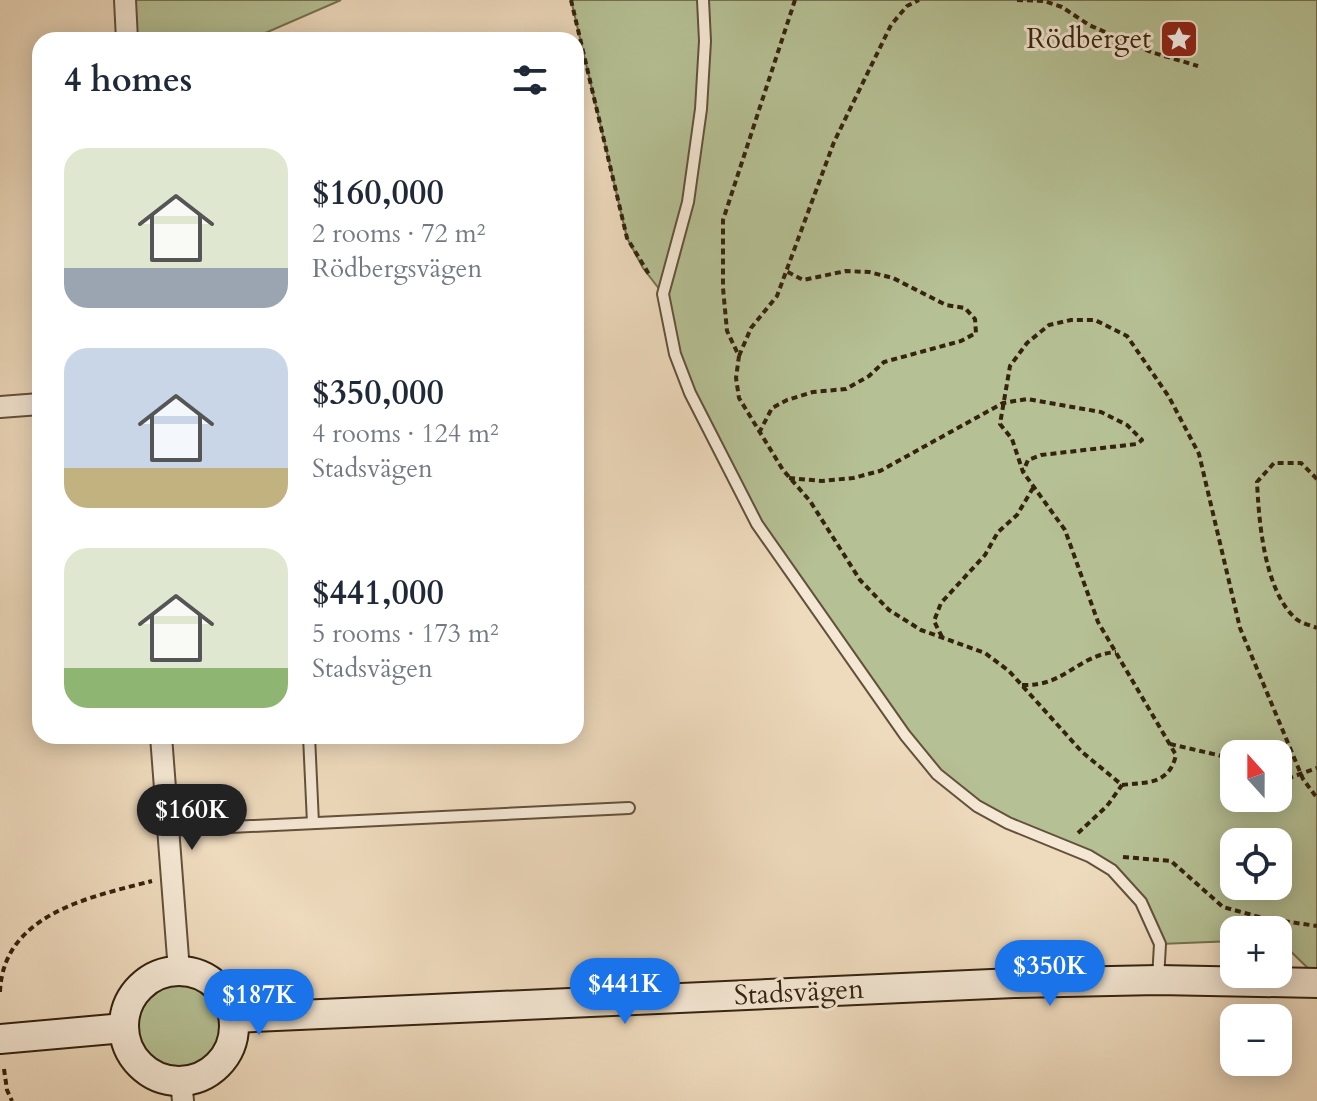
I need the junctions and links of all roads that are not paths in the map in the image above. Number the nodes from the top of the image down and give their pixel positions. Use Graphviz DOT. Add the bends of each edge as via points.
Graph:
graph roads {
  1 [pos="125,0"];
  2 [pos="703,0"];
  3 [pos="127,32"];
  4 [pos="32,405"];
  5 [pos="0,407"];
  6 [pos="162,744"];
  7 [pos="309,744"];
  8 [pos="629,808"];
  9 [pos="313,823"];
  10 [pos="168,830"];
  11 [pos="179,971"];
  12 [pos="1158,980"];
  13 [pos="1317,983"];
  14 [pos="234,1018"];
  15 [pos="124,1028"];
  16 [pos="0,1039"];
  17 [pos="182,1091"];
  1 -- 3 [label="street"];
  2 -- 12 [label="lane" via="705,41 688,202 663,294 675,354 690,393 750,512 905,735 958,793 1008,823 1112,870 1141,902 1160,944"];
  4 -- 5 [label="street"];
  6 -- 10 [label="street"];
  7 -- 9 [label="lane"];
  8 -- 9 [label="lane"];
  9 -- 10 [label="lane"];
  10 -- 11 [label="street"];
  11 -- 14 [label="main road" via="209,979 221,989"];
  11 -- 15 [label="main road" via="159,975 138,989"];
  12 -- 13 [label="main road, Stadsvägen"];
  12 -- 14 [label="main road, Stadsvägen"];
  14 -- 17 [label="main road" via="232,1041 222,1060"];
  15 -- 16 [label="main road"];
  15 -- 17 [label="main road" via="142,1066"];
}
